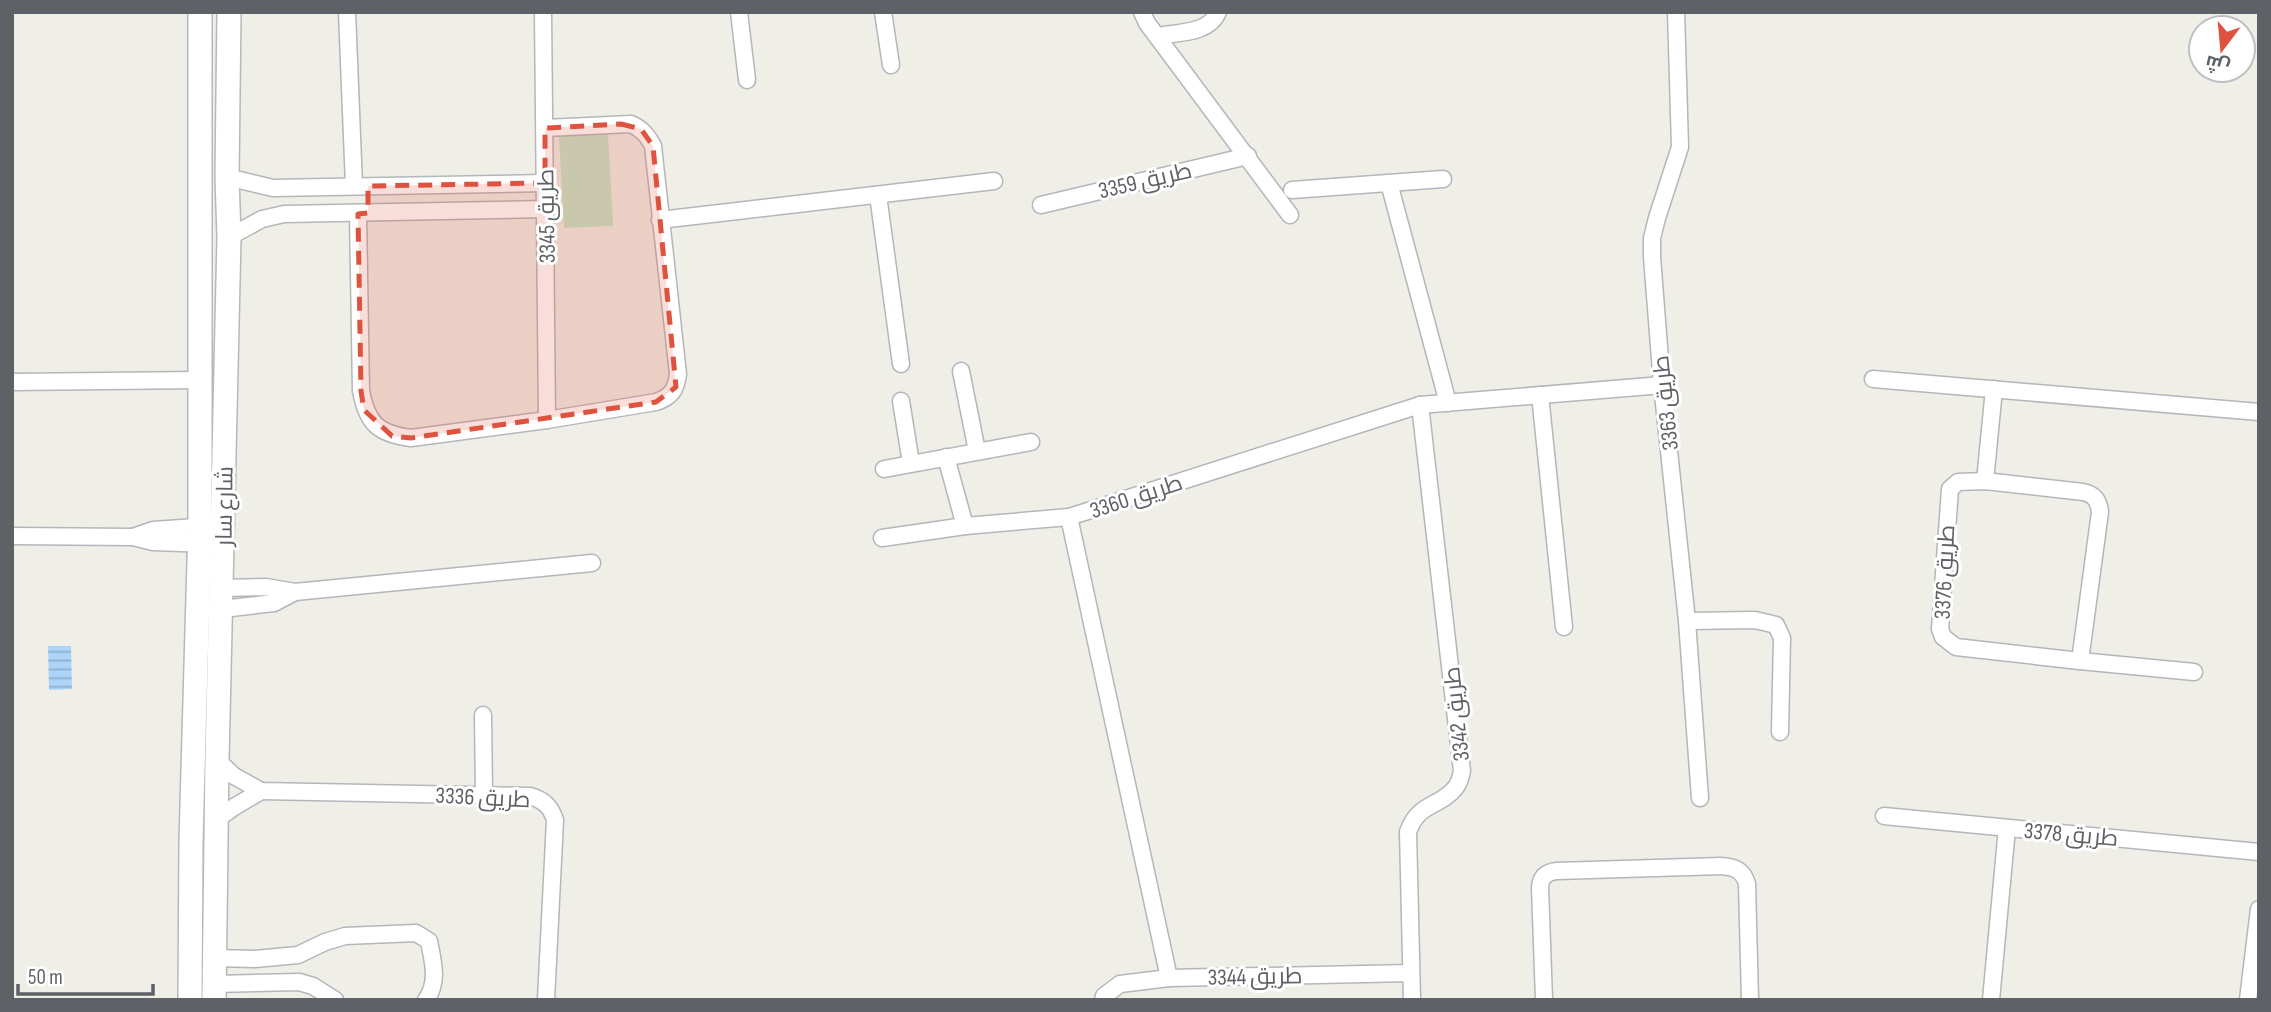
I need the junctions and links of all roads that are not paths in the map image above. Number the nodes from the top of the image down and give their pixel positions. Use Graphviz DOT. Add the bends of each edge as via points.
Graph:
graph roads {
  1 [pos="200,12"];
  2 [pos="229,12"];
  3 [pos="347,12"];
  4 [pos="544,12"];
  5 [pos="738,12"];
  6 [pos="883,12"];
  7 [pos="1142,12"];
  8 [pos="1218,12"];
  9 [pos="1676,12"];
  10 [pos="1157,36"];
  11 [pos="891,65"];
  12 [pos="747,80"];
  13 [pos="545,128"];
  14 [pos="1248,156"];
  15 [pos="228,177"];
  16 [pos="1443,179"];
  17 [pos="994,181"];
  18 [pos="545,183"];
  19 [pos="1389,183"];
  20 [pos="355,186"];
  21 [pos="1292,190"];
  22 [pos="878,195"];
  23 [pos="1041,205"];
  24 [pos="546,209"];
  25 [pos="356,214"];
  26 [pos="1290,215"];
  27 [pos="660,220"];
  28 [pos="229,237"];
  29 [pos="901,364"];
  30 [pos="961,370"];
  31 [pos="1873,379"];
  32 [pos="199,380"];
  33 [pos="12,382"];
  34 [pos="1662,385"];
  35 [pos="1994,389"];
  36 [pos="1540,395"];
  37 [pos="901,401"];
  38 [pos="1448,403"];
  39 [pos="1420,405"];
  40 [pos="2259,412"];
  41 [pos="547,420"];
  42 [pos="1031,442"];
  43 [pos="977,451"];
  44 [pos="946,457"];
  45 [pos="911,463"];
  46 [pos="884,469"];
  47 [pos="1985,481"];
  48 [pos="1069,517"];
  49 [pos="965,526"];
  50 [pos="200,535"];
  51 [pos="223,535"];
  52 [pos="12,536"];
  53 [pos="882,538"];
  54 [pos="592,563"];
  55 [pos="222,598"];
  56 [pos="1687,621"];
  57 [pos="1564,627"];
  58 [pos="2080,661"];
  59 [pos="2194,672"];
  60 [pos="483,715"];
  61 [pos="1780,732"];
  62 [pos="217,760"];
  63 [pos="261,791"];
  64 [pos="484,795"];
  65 [pos="1700,797"];
  66 [pos="1884,816"];
  67 [pos="216,820"];
  68 [pos="2007,828"];
  69 [pos="2259,852"];
  70 [pos="2259,909"];
  71 [pos="213,958"];
  72 [pos="1411,974"];
  73 [pos="1169,978"];
  74 [pos="214,992"];
  75 [pos="1104,998"];
  76 [pos="190,1000"];
  77 [pos="335,1000"];
  78 [pos="426,1000"];
  79 [pos="546,1000"];
  80 [pos="1412,1000"];
  81 [pos="1544,1000"];
  82 [pos="1750,1000"];
  83 [pos="1991,1000"];
  84 [pos="2248,1000"];
  1 -- 32 [label="street, شارع سار"];
  2 -- 15 [label="street, شارع سار"];
  3 -- 20 [label="street"];
  4 -- 13 [label="street, طريق 3345"];
  5 -- 12 [label="street"];
  6 -- 11 [label="street"];
  7 -- 10 [label="street"];
  8 -- 10 [label="street" via="1206,27"];
  9 -- 34 [label="street, طريق 3363" via="1680,147 1652,238"];
  10 -- 14 [label="street"];
  13 -- 18 [label="street, طريق 3345"];
  13 -- 27 [label="street" via="631,124 641,129 653,146"];
  14 -- 23 [label="street, طريق 3359"];
  14 -- 26 [label="street"];
  15 -- 20 [label="street" via="273,188"];
  15 -- 28 [label="street, شارع سار"];
  16 -- 19 [label="street"];
  17 -- 22 [label="street"];
  18 -- 20 [label="street"];
  18 -- 24 [label="street, طريق 3345"];
  19 -- 21 [label="street"];
  19 -- 38 [label="street"];
  20 -- 25 [label="street"];
  20 -- 25 [label="street"];
  22 -- 27 [label="street"];
  22 -- 29 [label="street"];
  24 -- 25 [label="street"];
  24 -- 41 [label="street, طريق 3345"];
  25 -- 28 [label="street" via="276,215"];
  25 -- 41 [label="street" via="361,391 364,410 375,426 392,436 411,438"];
  27 -- 41 [label="street" via="676,387 668,398 656,402"];
  28 -- 51 [label="street, شارع سار"];
  30 -- 43 [label="street"];
  31 -- 35 [label="street"];
  32 -- 33 [label="street"];
  32 -- 50 [label="street, شارع سار"];
  34 -- 36 [label="street, طريق 3360"];
  34 -- 56 [label="street, طريق 3363"];
  35 -- 40 [label="street"];
  35 -- 47 [label="street"];
  36 -- 38 [label="street, طريق 3360"];
  36 -- 57 [label="street"];
  37 -- 45 [label="street"];
  38 -- 39 [label="street, طريق 3360"];
  39 -- 48 [label="street, طريق 3360"];
  39 -- 72 [label="street, طريق 3342" via="1462,771 1457,786 1420,810 1408,832"];
  42 -- 43 [label="street"];
  43 -- 44 [label="street"];
  44 -- 45 [label="street"];
  44 -- 49 [label="street"];
  45 -- 46 [label="street"];
  47 -- 58 [label="street, طريق 3376" via="2083,492 2098,502"];
  47 -- 58 [label="street, طريق 3376" via="1958,482 1950,489 1943,637 1964,648"];
  48 -- 49 [label="street"];
  48 -- 73 [label="street, طريق 3360"];
  49 -- 53 [label="street"];
  50 -- 51 [label="street"];
  50 -- 52 [label="street" via="153,542 133,537"];
  50 -- 76 [label="street, شارع سار"];
  51 -- 55 [label="street, شارع سار"];
  54 -- 55 [label="street" via="295,593 274,603"];
  55 -- 62 [label="street, شارع سار"];
  56 -- 61 [label="street" via="1755,620 1776,625 1782,638"];
  56 -- 65 [label="street, طريق 3363"];
  58 -- 59 [label="street, طريق 3376"];
  60 -- 64 [label="street"];
  62 -- 63 [label="street, طريق 3336"];
  62 -- 67 [label="street, شارع سار"];
  63 -- 64 [label="street, طريق 3336"];
  63 -- 67 [label="street"];
  64 -- 79 [label="street, طريق 3336" via="539,799 555,820"];
  66 -- 68 [label="street, طريق 3378"];
  67 -- 71 [label="street, شارع سار"];
  68 -- 69 [label="street, طريق 3378"];
  68 -- 83 [label="street"];
  70 -- 84 [label="street"];
  71 -- 74 [label="street, شارع سار"];
  71 -- 78 [label="street" via="298,955 345,936 416,933 429,941 435,974"];
  72 -- 73 [label="street, طريق 3344"];
  72 -- 80 [label="street, طريق 3342"];
  73 -- 75 [label="street, طريق 3344" via="1120,984"];
  74 -- 77 [label="street" via="299,982"];
  81 -- 82 [label="street" via="1540,887 1544,875 1721,866 1739,869 1747,884"];
}
